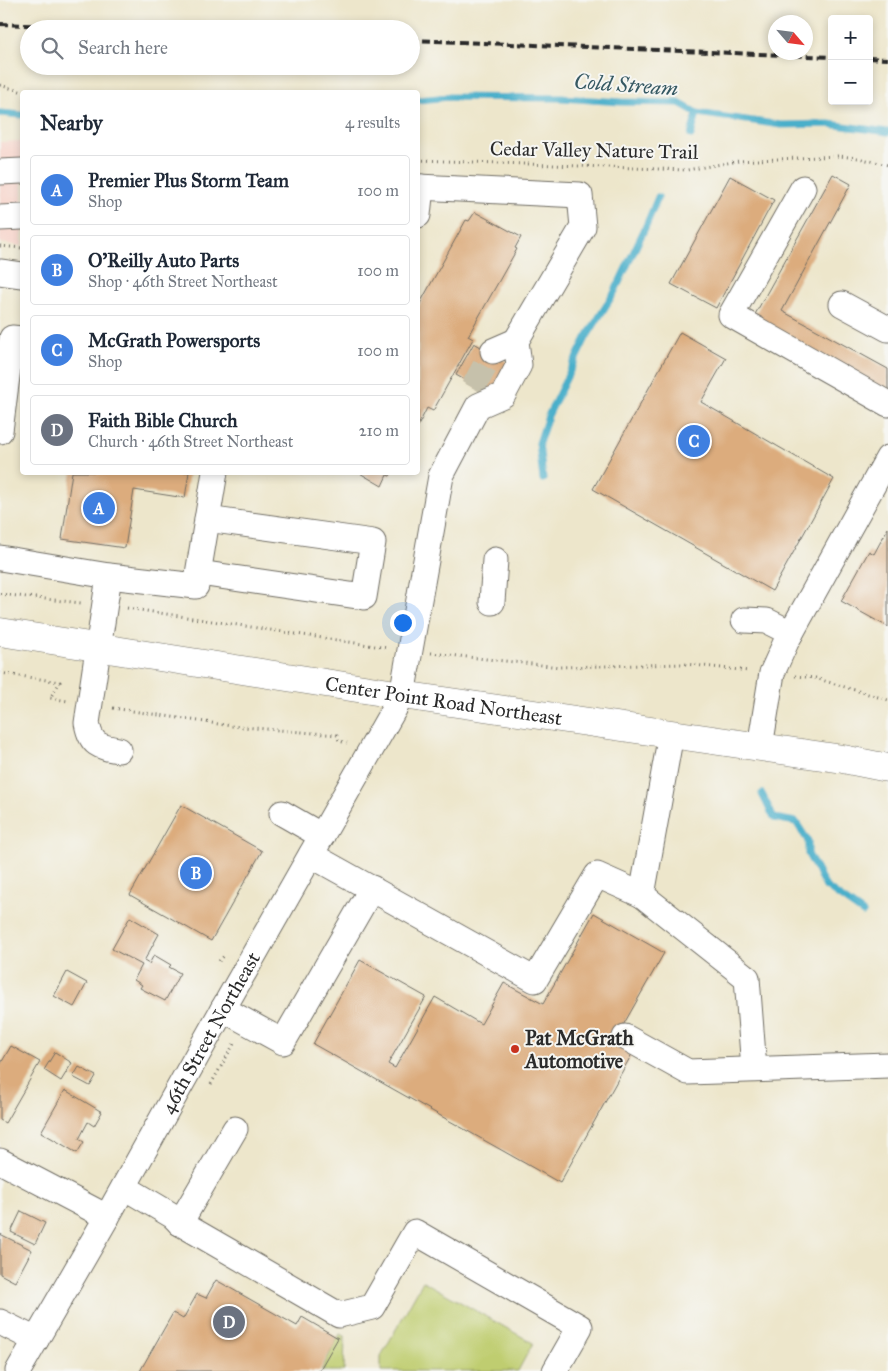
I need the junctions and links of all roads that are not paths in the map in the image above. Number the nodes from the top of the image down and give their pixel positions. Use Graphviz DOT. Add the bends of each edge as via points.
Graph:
graph roads {
  1 [pos="20,171"];
  2 [pos="0,172"];
  3 [pos="420,187"];
  4 [pos="803,188"];
  5 [pos="20,217"];
  6 [pos="0,218"];
  7 [pos="0,272"];
  8 [pos="20,275"];
  9 [pos="842,304"];
  10 [pos="888,329"];
  11 [pos="20,339"];
  12 [pos="516,340"];
  13 [pos="493,352"];
  14 [pos="888,404"];
  15 [pos="0,431"];
  16 [pos="888,458"];
  17 [pos="214,475"];
  18 [pos="207,519"];
  19 [pos="0,558"];
  20 [pos="495,560"];
  21 [pos="199,573"];
  22 [pos="109,576"];
  23 [pos="492,602"];
  24 [pos="744,620"];
  25 [pos="0,632"];
  26 [pos="791,634"];
  27 [pos="99,647"];
  28 [pos="402,695"];
  29 [pos="671,734"];
  30 [pos="760,747"];
  31 [pos="120,750"];
  32 [pos="888,768"];
  33 [pos="282,813"];
  34 [pos="317,845"];
  35 [pos="372,888"];
  36 [pos="642,895"];
  37 [pos="223,1009"];
  38 [pos="625,1037"];
  39 [pos="888,1065"];
  40 [pos="754,1069"];
  41 [pos="235,1129"];
  42 [pos="0,1161"];
  43 [pos="124,1187"];
  44 [pos="108,1217"];
  45 [pos="180,1223"];
  46 [pos="0,1322"];
  47 [pos="36,1340"];
  48 [pos="18,1371"];
  49 [pos="555,1371"];
  1 -- 2 [label="street"];
  3 -- 12 [label="street" via="580,195 583,227"];
  4 -- 14 [label="street" via="731,315"];
  5 -- 6 [label="street"];
  7 -- 8 [label="street"];
  9 -- 10 [label="street"];
  11 -- 15 [label="street" via="12,338"];
  12 -- 13 [label="street"];
  12 -- 28 [label="street, 46th Street Northeast" via="519,365 503,396 476,397 441,476"];
  16 -- 26 [label="street"];
  17 -- 18 [label="street"];
  18 -- 21 [label="street"];
  18 -- 21 [label="street" via="373,542 364,597"];
  19 -- 22 [label="street"];
  20 -- 23 [label="street"];
  21 -- 22 [label="street" via="196,586"];
  22 -- 27 [label="street"];
  24 -- 26 [label="street" via="767,621"];
  25 -- 27 [label="main road, Center Point Road Northeast"];
  26 -- 30 [label="street" via="772,674"];
  27 -- 28 [label="main road, Center Point Road Northeast"];
  27 -- 31 [label="street" via="87,723 89,734 104,748"];
  28 -- 29 [label="main road, Center Point Road Northeast"];
  28 -- 34 [label="street, 46th Street Northeast"];
  29 -- 30 [label="main road, Center Point Road Northeast"];
  29 -- 36 [label="street"];
  30 -- 32 [label="main road, Center Point Road Northeast"];
  33 -- 34 [label="street"];
  34 -- 35 [label="street"];
  34 -- 37 [label="street, 46th Street Northeast"];
  35 -- 36 [label="street" via="535,980 597,875"];
  35 -- 37 [label="street" via="283,1042"];
  36 -- 40 [label="street" via="747,978"];
  37 -- 43 [label="street, 46th Street Northeast"];
  38 -- 40 [label="street" via="688,1072"];
  39 -- 40 [label="street"];
  41 -- 45 [label="street"];
  42 -- 44 [label="street"];
  43 -- 44 [label="street, 46th Street Northeast"];
  43 -- 45 [label="street"];
  44 -- 47 [label="street, 46th Street Northeast"];
  45 -- 49 [label="street" via="339,1315 372,1307 415,1232 580,1327"];
  46 -- 47 [label="street"];
  47 -- 48 [label="street, 46th Street Northeast"];
}
